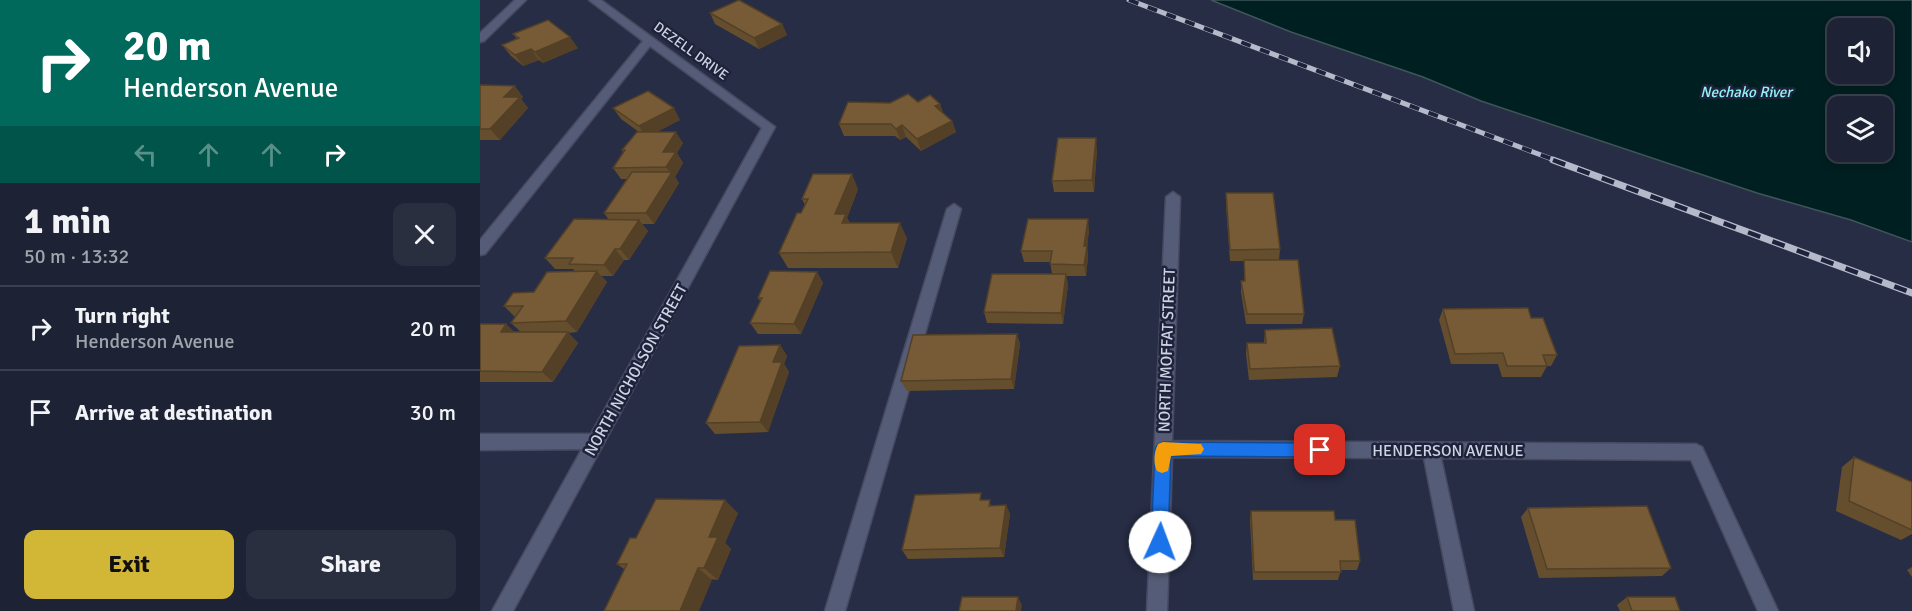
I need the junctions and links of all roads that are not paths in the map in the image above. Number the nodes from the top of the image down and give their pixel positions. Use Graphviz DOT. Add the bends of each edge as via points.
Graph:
graph roads {
  1 [pos="521,0"];
  2 [pos="594,0"];
  3 [pos="480,39"];
  4 [pos="650,39"];
  5 [pos="769,127"];
  6 [pos="1173,197"];
  7 [pos="954,209"];
  8 [pos="480,250"];
  9 [pos="597,441"];
  10 [pos="480,442"];
  11 [pos="1163,449"];
  12 [pos="1431,450"];
  13 [pos="502,611"];
  14 [pos="835,611"];
  15 [pos="1157,611"];
  16 [pos="1464,611"];
  17 [pos="1768,611"];
  1 -- 3 [label="street"];
  2 -- 4 [label="street, DEZELL DRIVE"];
  4 -- 5 [label="street, DEZELL DRIVE"];
  4 -- 8 [label="street"];
  5 -- 9 [label="street, NORTH NICHOLSON STREET"];
  6 -- 11 [label="street, NORTH MOFFAT STREET"];
  7 -- 14 [label="street"];
  9 -- 10 [label="street"];
  9 -- 13 [label="street, NORTH NICHOLSON STREET"];
  11 -- 12 [label="street, HENDERSON AVENUE"];
  11 -- 15 [label="street, NORTH MOFFAT STREET"];
  12 -- 16 [label="street"];
  12 -- 17 [label="street, HENDERSON AVENUE" via="1696,452"];
}
